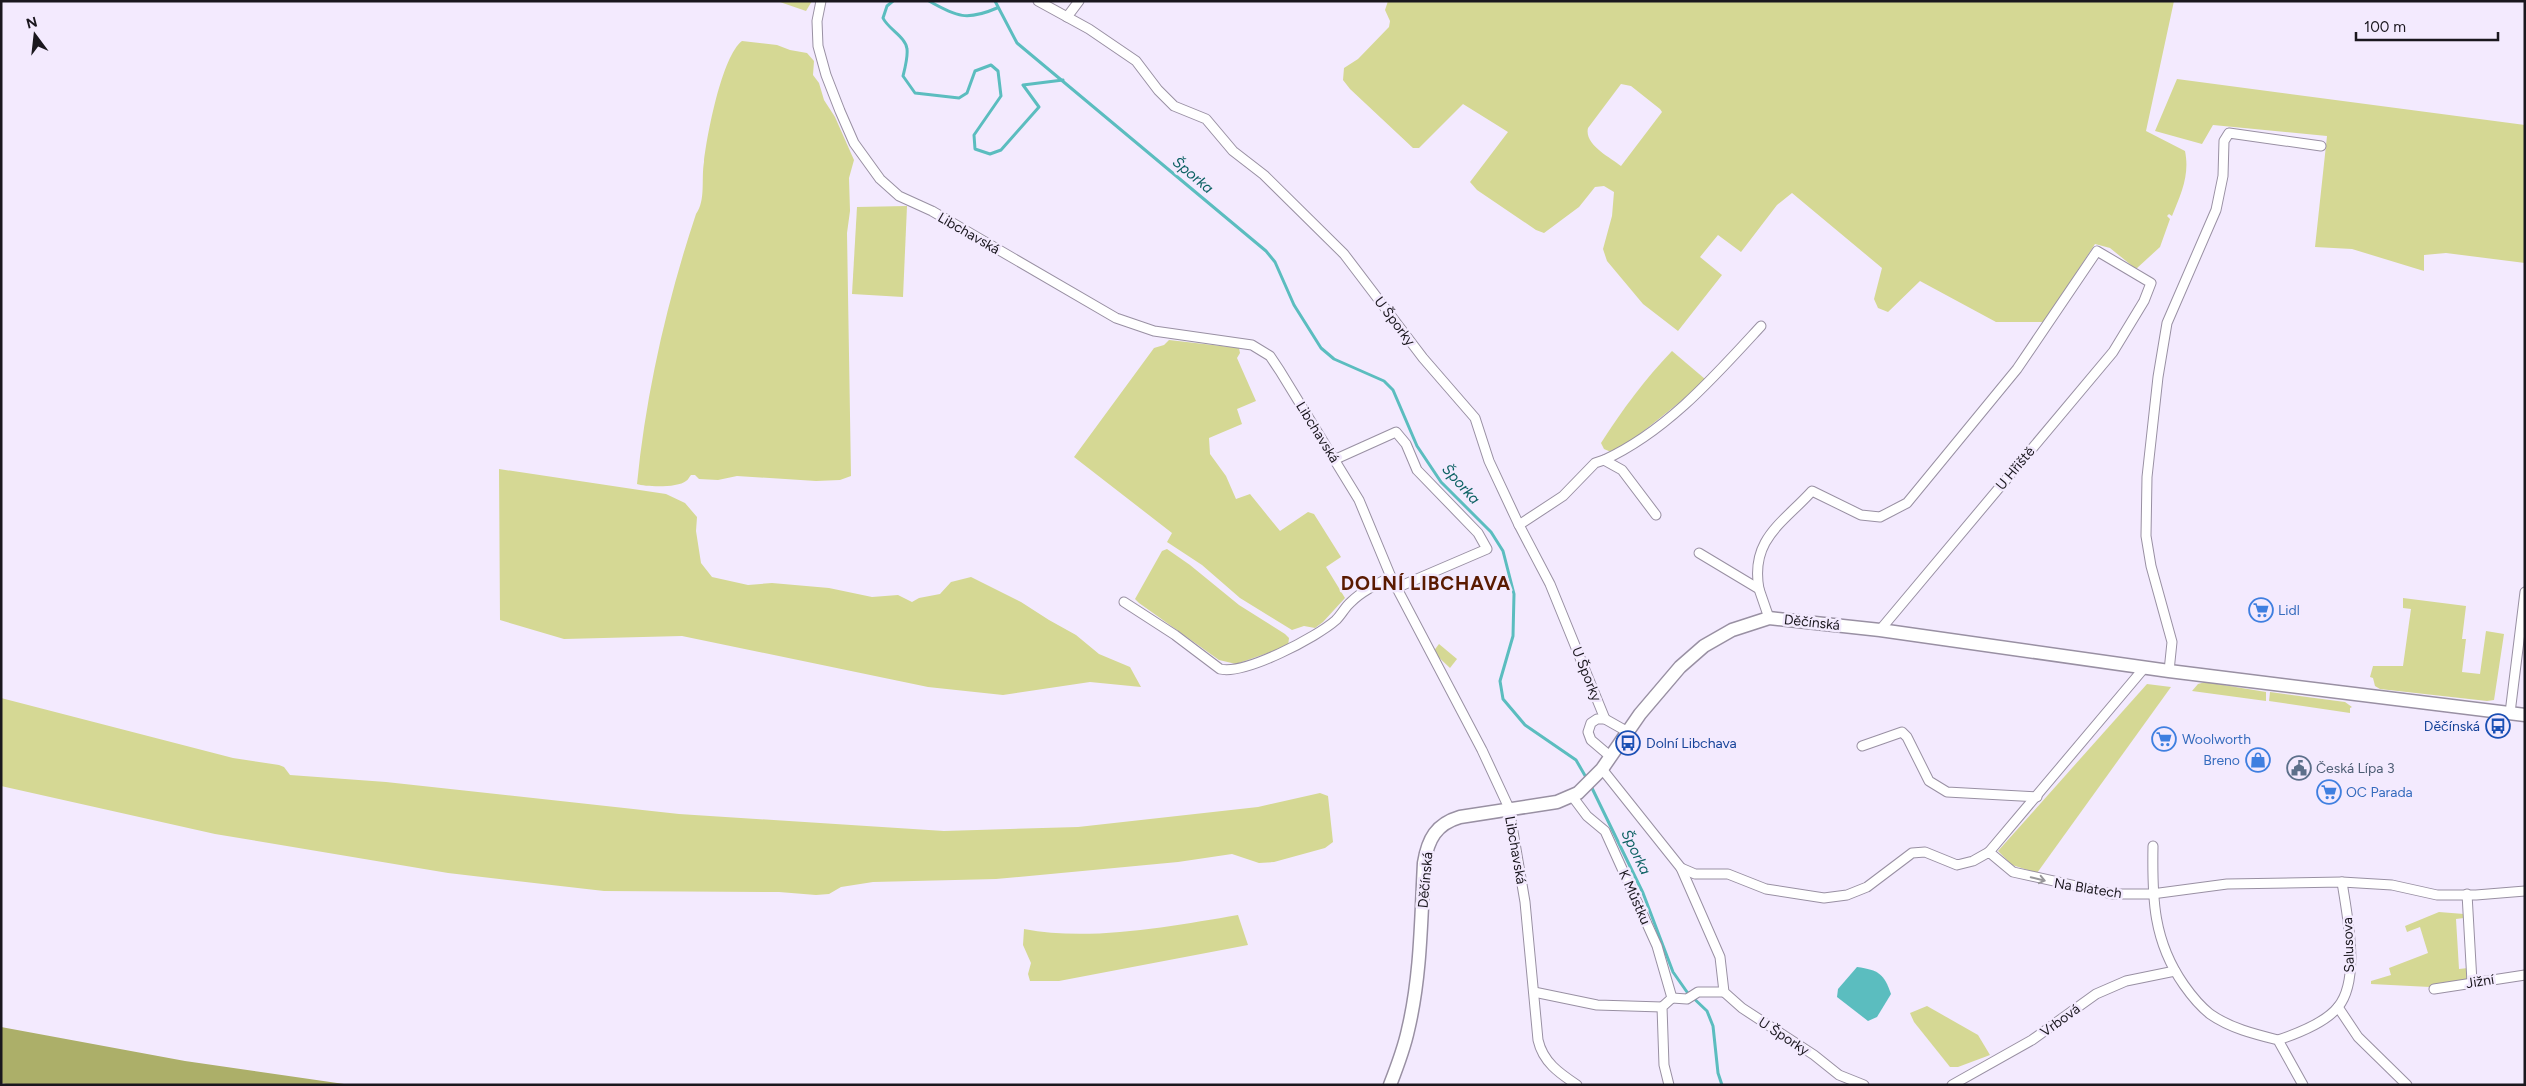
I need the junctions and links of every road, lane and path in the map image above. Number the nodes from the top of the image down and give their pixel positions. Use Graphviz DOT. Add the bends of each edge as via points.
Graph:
graph roads {
  1 [pos="821,1"];
  2 [pos="1038,1"];
  3 [pos="1079,1"];
  4 [pos="1067,17"];
  5 [pos="2321,146"];
  6 [pos="1761,326"];
  7 [pos="1336,459"];
  8 [pos="1604,460"];
  9 [pos="1656,515"];
  10 [pos="1519,525"];
  11 [pos="1700,552"];
  12 [pos="1390,577"];
  13 [pos="1396,588"];
  14 [pos="1759,589"];
  15 [pos="2525,592"];
  16 [pos="1124,602"];
  17 [pos="1769,618"];
  18 [pos="1880,630"];
  19 [pos="2146,668"];
  20 [pos="2169,671"];
  21 [pos="2510,713"];
  22 [pos="2525,715"];
  23 [pos="1605,719"];
  24 [pos="1628,732"];
  25 [pos="1862,746"];
  26 [pos="1611,757"];
  27 [pos="1599,772"];
  28 [pos="1578,793"];
  29 [pos="2037,796"];
  30 [pos="1509,808"];
  31 [pos="2153,846"];
  32 [pos="1992,855"];
  33 [pos="1681,868"];
  34 [pos="2342,882"];
  35 [pos="2525,890"];
  36 [pos="2152,894"];
  37 [pos="2467,894"];
  38 [pos="2175,971"];
  39 [pos="2525,975"];
  40 [pos="2472,982"];
  41 [pos="2434,988"];
  42 [pos="1534,992"];
  43 [pos="1724,992"];
  44 [pos="1672,998"];
  45 [pos="1662,1007"];
  46 [pos="2338,1007"];
  47 [pos="2278,1040"];
  48 [pos="1390,1085"];
  49 [pos="1577,1085"];
  50 [pos="1669,1085"];
  51 [pos="1864,1085"];
  52 [pos="1952,1085"];
  53 [pos="2303,1085"];
  54 [pos="2407,1085"];
  1 -- 7 [label="street, Libchavská" via="817,21 818,46 826,75 854,143 880,179 899,196 932,211 1116,318 1154,331 1261,349 1270,356"];
  2 -- 4 [label="street, U Šporky"];
  3 -- 4 [label="street"];
  4 -- 10 [label="street, U Šporky" via="1136,61 1174,106 1206,119 1232,151 1264,176 1344,254 1423,358 1475,418 1489,461"];
  5 -- 20 [label="street" via="2229,133 2224,141 2223,176 2216,210 2167,323 2147,477 2146,536 2172,642"];
  6 -- 8 [label="street" via="1693,398 1634,443"];
  7 -- 12 [label="street, Libchavská" via="1359,500"];
  7 -- 13 [label="street" via="1396,432 1406,444 1417,470 1478,533 1486,549"];
  8 -- 9 [label="street" via="1622,470"];
  8 -- 10 [label="street" via="1595,464 1564,496"];
  10 -- 23 [label="street, U Šporky" via="1550,584"];
  11 -- 14 [label="street"];
  12 -- 13 [label="street, Libchavská"];
  12 -- 16 [label="street" via="1351,602 1336,620 1307,639 1260,661 1229,671 1220,669"];
  13 -- 30 [label="street, Libchavská"];
  14 -- 17 [label="street"];
  14 -- 18 [label="street, U Hřiště" via="1755,570 1766,539 1812,491 1861,515 1880,517 1907,503 2017,369 2097,251 2151,283 2144,302 2113,352"];
  15 -- 21 [label="street"];
  17 -- 18 [label="main road, Děčínská"];
  17 -- 24 [label="main road, Děčínská" via="1732,630 1704,646 1680,667"];
  18 -- 19 [label="main road, Děčínská"];
  19 -- 20 [label="main road, Děčínská"];
  19 -- 29 [label="street"];
  20 -- 21 [label="main road, Děčínská"];
  21 -- 22 [label="main road, Děčínská"];
  23 -- 24 [label="street"];
  23 -- 26 [label="street" via="1591,723 1588,732 1591,740"];
  24 -- 26 [label="main road, Děčínská"];
  25 -- 29 [label="street" via="1902,732 1929,781 1948,792"];
  26 -- 27 [label="main road, Děčínská"];
  27 -- 28 [label="main road, Děčínská"];
  27 -- 33 [label="street"];
  28 -- 30 [label="main road, Děčínská" via="1558,802"];
  28 -- 44 [label="street, K Můstku" via="1587,816 1605,831 1656,946"];
  29 -- 32 [label="street"];
  30 -- 42 [label="street, Libchavská" via="1525,902"];
  30 -- 48 [label="main road, Děčínská" via="1454,819 1438,828 1429,842 1424,863 1414,997 1408,1031"];
  31 -- 36 [label="street"];
  32 -- 33 [label="street" via="1957,865 1925,852 1912,853 1867,887 1846,895 1824,898 1766,889 1728,874 1695,874"];
  32 -- 36 [label="street, Na Blatech, one-way" via="2013,872 2038,879 2112,894"];
  33 -- 43 [label="street" via="1720,957"];
  34 -- 36 [label="street, Na Blatech" via="2228,884"];
  34 -- 37 [label="street, Na Blatech" via="2392,885 2437,895"];
  34 -- 46 [label="street, Salusova" via="2351,959 2348,985"];
  35 -- 37 [label="street, Na Blatech"];
  36 -- 38 [label="street" via="2162,946"];
  37 -- 40 [label="street"];
  38 -- 47 [label="street" via="2210,1013 2239,1029"];
  38 -- 52 [label="street, Vrbová" via="2126,981 2103,991 2032,1040"];
  39 -- 40 [label="street, Jižní"];
  40 -- 41 [label="street, Jižní"];
  42 -- 45 [label="street" via="1597,1005"];
  42 -- 49 [label="street, Libchavská" via="1540,1048 1552,1067"];
  43 -- 44 [label="street" via="1698,992 1686,999"];
  43 -- 51 [label="street, U Šporky" via="1742,1008 1839,1074"];
  44 -- 45 [label="street"];
  45 -- 50 [label="street" via="1664,1065"];
  46 -- 47 [label="street" via="2312,1025"];
  46 -- 54 [label="street" via="2358,1037"];
  47 -- 53 [label="street"];
}
